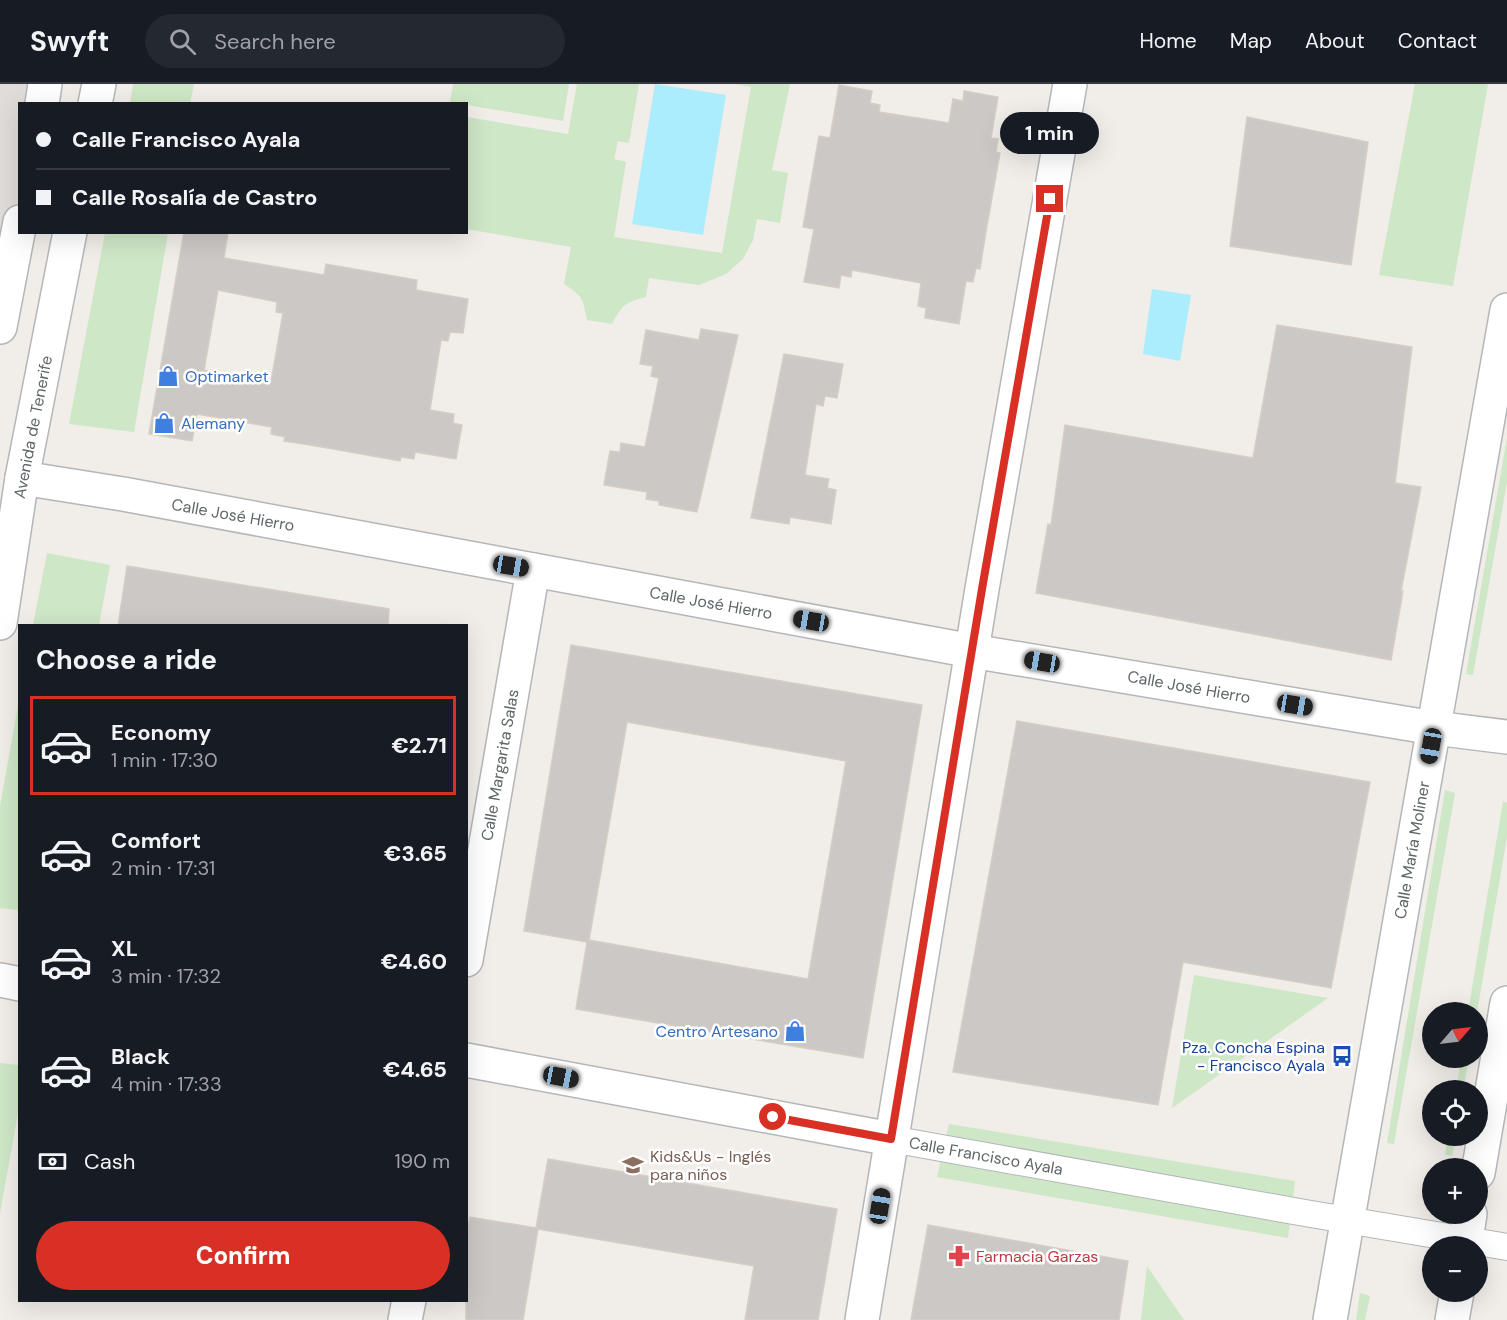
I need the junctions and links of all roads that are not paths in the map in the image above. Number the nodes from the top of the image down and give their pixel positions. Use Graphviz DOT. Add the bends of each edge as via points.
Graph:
graph roads {
  1 [pos="45,84"];
  2 [pos="99,84"];
  3 [pos="1070,84"];
  4 [pos="42,102"];
  5 [pos="95,102"];
  6 [pos="18,232"];
  7 [pos="70,234"];
  8 [pos="1507,310"];
  9 [pos="0,327"];
  10 [pos="22,478"];
  11 [pos="533,570"];
  12 [pos="0,623"];
  13 [pos="972,651"];
  14 [pos="1434,728"];
  15 [pos="1507,737"];
  16 [pos="468,948"];
  17 [pos="0,980"];
  18 [pos="18,984"];
  19 [pos="1507,1003"];
  20 [pos="468,1060"];
  21 [pos="891,1139"];
  22 [pos="1481,1158"];
  23 [pos="1347,1221"];
  24 [pos="1467,1233"];
  25 [pos="1507,1247"];
  26 [pos="409,1302"];
  27 [pos="1455,1302"];
  28 [pos="405,1320"];
  29 [pos="861,1320"];
  30 [pos="1330,1320"];
  31 [pos="1452,1320"];
  1 -- 4 [label="street"];
  2 -- 5 [label="street"];
  3 -- 13 [label="street"];
  6 -- 9 [label="street"];
  7 -- 10 [label="street, Avenida de Tenerife"];
  8 -- 14 [label="street, Calle María Moliner"];
  10 -- 11 [label="street, Calle José Hierro"];
  10 -- 12 [label="street, Avenida de Tenerife"];
  11 -- 13 [label="street, Calle José Hierro"];
  11 -- 16 [label="street, Calle Margarita Salas"];
  13 -- 14 [label="street, Calle José Hierro"];
  13 -- 21 [label="street"];
  14 -- 15 [label="street, Calle José Hierro"];
  14 -- 23 [label="street, Calle María Moliner"];
  17 -- 18 [label="street"];
  19 -- 22 [label="street"];
  20 -- 21 [label="street, Calle Francisco Ayala"];
  21 -- 23 [label="street, Calle Francisco Ayala"];
  21 -- 29 [label="street"];
  23 -- 24 [label="street, Calle Francisco Ayala"];
  23 -- 30 [label="street, Calle María Moliner"];
  24 -- 25 [label="street, Calle Francisco Ayala"];
  26 -- 28 [label="street"];
  27 -- 31 [label="street"];
}
